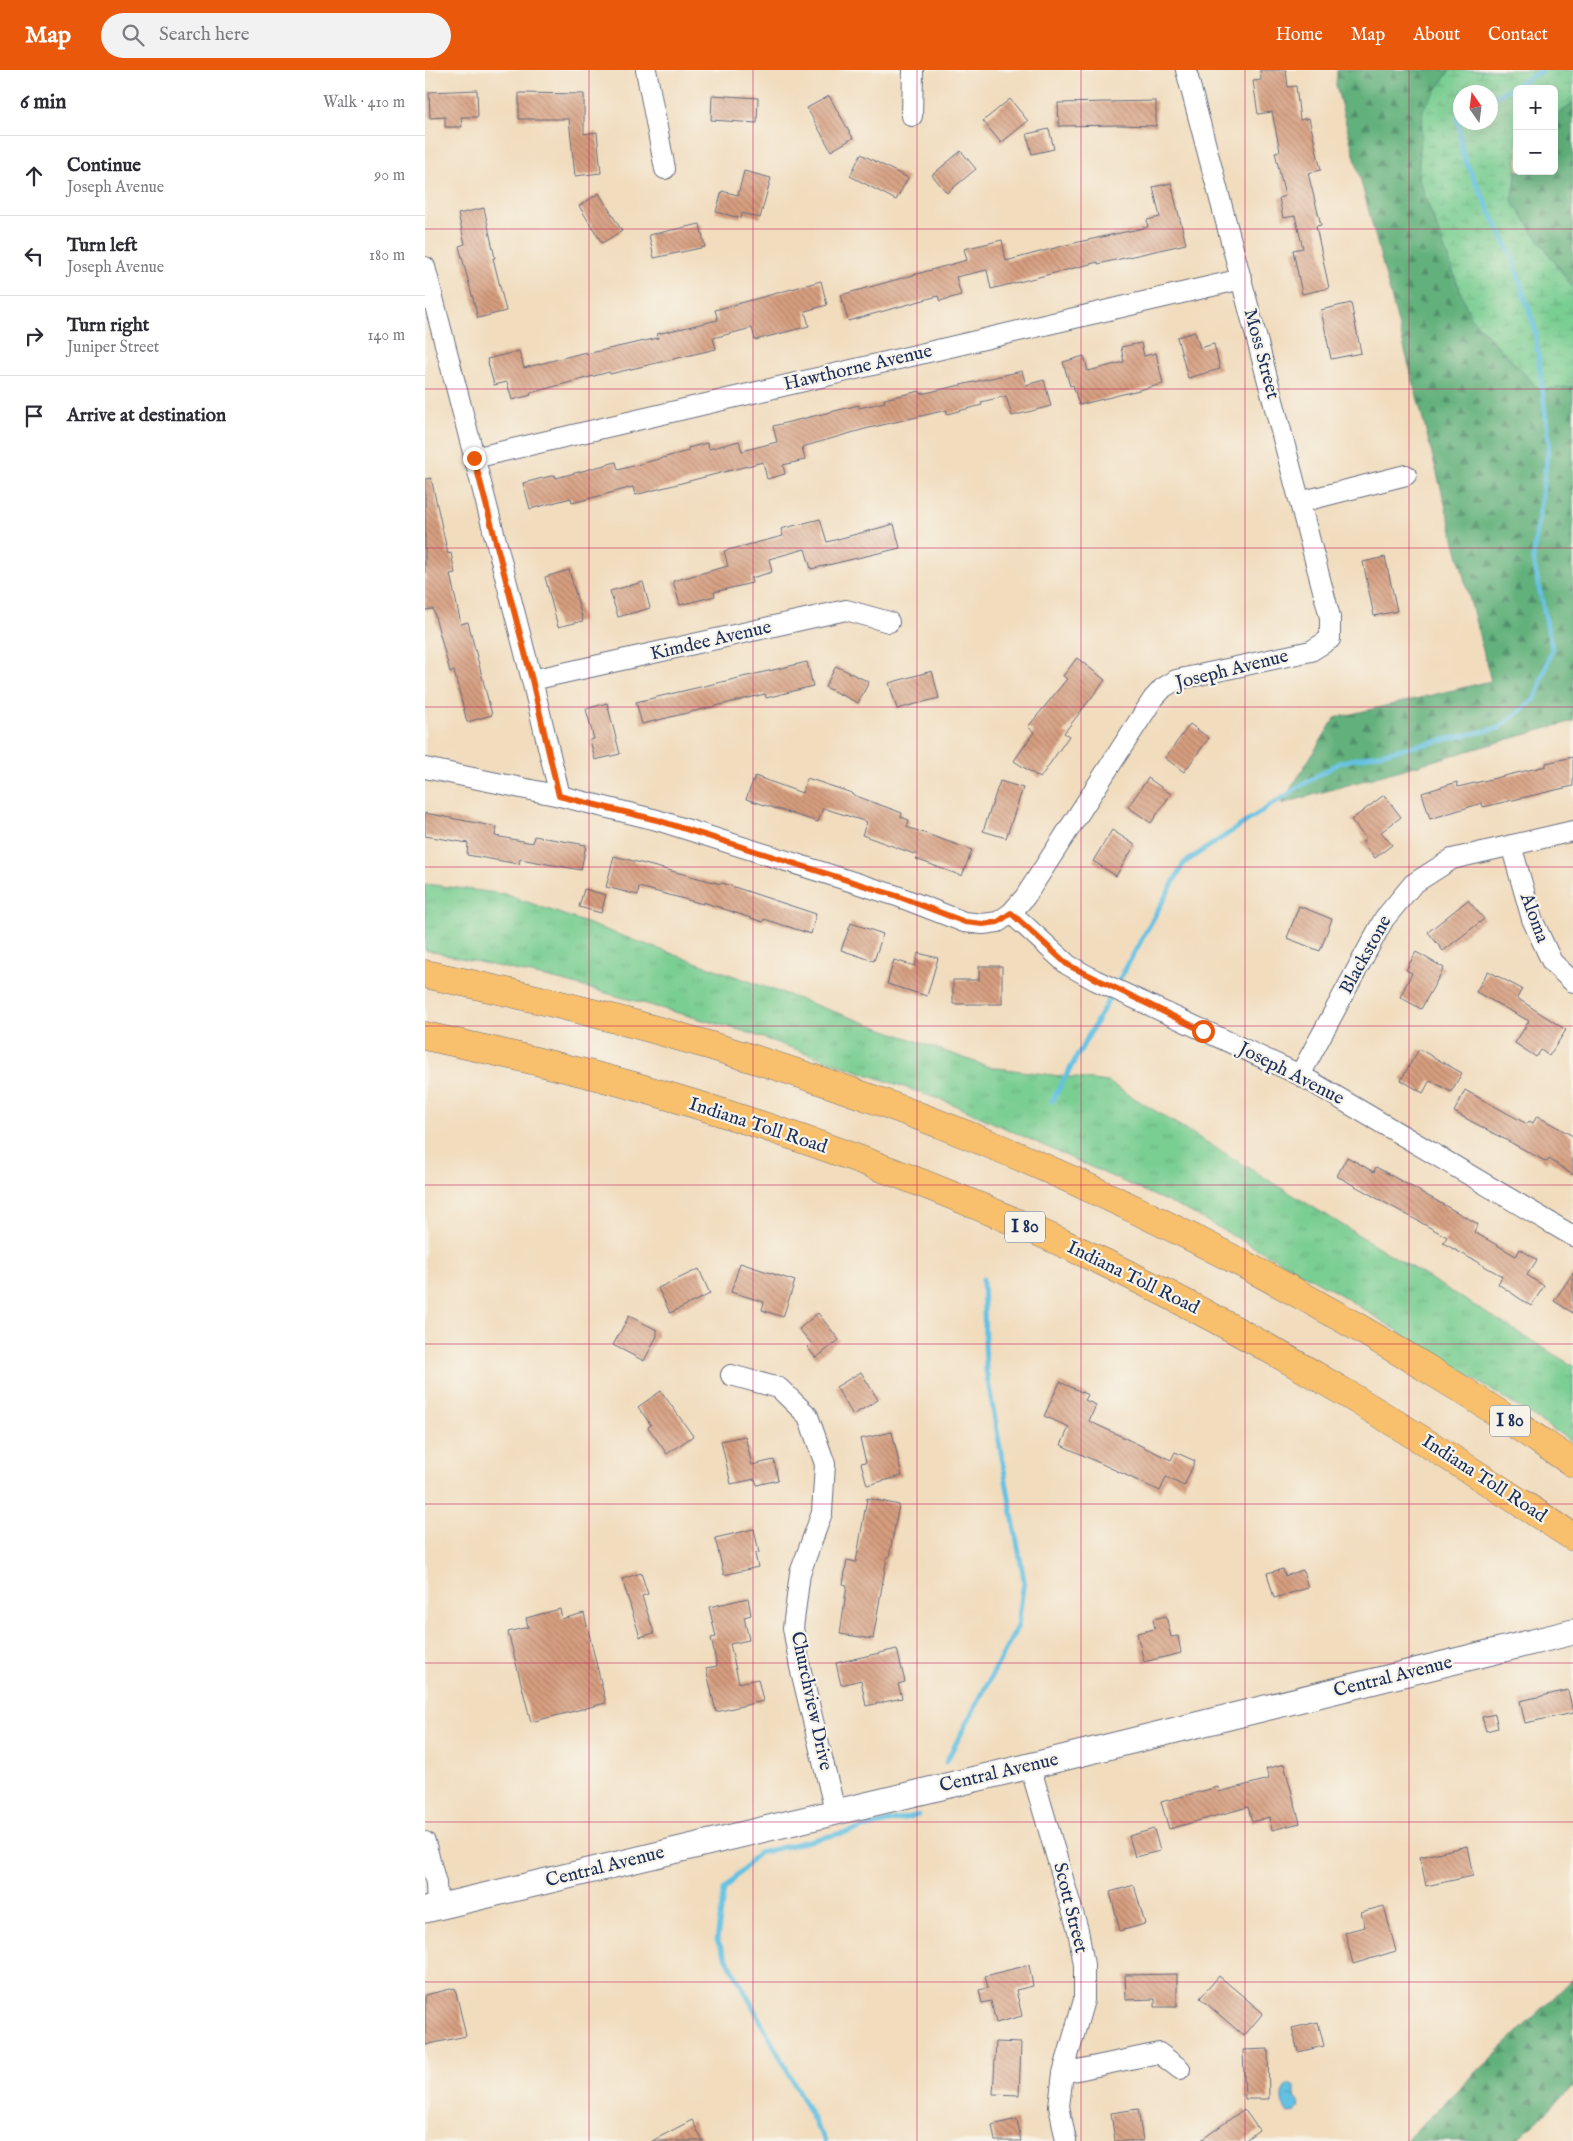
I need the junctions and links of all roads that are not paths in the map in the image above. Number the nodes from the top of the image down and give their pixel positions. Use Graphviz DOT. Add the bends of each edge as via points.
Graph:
graph roads {
  1 [pos="646,70"];
  2 [pos="913,70"];
  3 [pos="1186,70"];
  4 [pos="912,116"];
  5 [pos="665,169"];
  6 [pos="425,267"];
  7 [pos="1242,279"];
  8 [pos="474,458"];
  9 [pos="1406,475"];
  10 [pos="1300,502"];
  11 [pos="889,622"];
  12 [pos="1330,639"];
  13 [pos="532,680"];
  14 [pos="425,768"];
  15 [pos="559,796"];
  16 [pos="1573,831"];
  17 [pos="1511,845"];
  18 [pos="1011,913"];
  19 [pos="425,974"];
  20 [pos="1573,982"];
  21 [pos="425,1036"];
  22 [pos="1300,1075"];
  23 [pos="1573,1236"];
  24 [pos="731,1375"];
  25 [pos="1573,1463"];
  26 [pos="1573,1537"];
  27 [pos="1573,1632"];
  28 [pos="1030,1766"];
  29 [pos="835,1811"];
  30 [pos="425,1842"];
  31 [pos="431,1909"];
  32 [pos="1180,2069"];
  33 [pos="1063,2073"];
  34 [pos="1066,2141"];
  1 -- 5 [label="street"];
  2 -- 4 [label="street"];
  3 -- 7 [label="street, Moss Street"];
  6 -- 8 [label="street"];
  7 -- 8 [label="street, Hawthorne Avenue"];
  7 -- 10 [label="street, Moss Street"];
  8 -- 13 [label="street"];
  9 -- 10 [label="street"];
  10 -- 12 [label="street, Moss Street" via="1330,617"];
  11 -- 13 [label="street, Kimdee Avenue" via="846,610"];
  12 -- 18 [label="street, Joseph Avenue" via="1311,651 1176,680 1163,688"];
  13 -- 15 [label="street"];
  14 -- 15 [label="street, Joseph Avenue"];
  15 -- 18 [label="street, Joseph Avenue" via="657,820 897,896 965,922 998,922"];
  16 -- 17 [label="street, Blackstone"];
  17 -- 20 [label="street, Aloma" via="1531,919 1552,962"];
  17 -- 22 [label="street, Blackstone" via="1452,859 1413,884 1384,918"];
  18 -- 22 [label="street, Joseph Avenue" via="1068,965"];
  19 -- 25 [label="highway, I 80" via="516,993 741,1055 876,1101 1003,1150 1212,1248 1325,1310 1447,1380"];
  21 -- 26 [label="highway, Indiana Toll Road / I 80" via="633,1086 735,1117 986,1209 1102,1261 1300,1366 1399,1424"];
  22 -- 23 [label="street, Joseph Avenue"];
  24 -- 29 [label="street, Churchview Drive" via="779,1388 808,1416 825,1464 822,1513 800,1574 793,1628"];
  27 -- 28 [label="street, Central Avenue"];
  28 -- 29 [label="street, Central Avenue"];
  28 -- 33 [label="street, Scott Street" via="1078,1930 1083,1965 1084,2000"];
  29 -- 31 [label="street, Central Avenue"];
  30 -- 31 [label="street" via="436,1883"];
  32 -- 33 [label="street" via="1159,2053"];
  33 -- 34 [label="street, Scott Street" via="1059,2106"];
}
